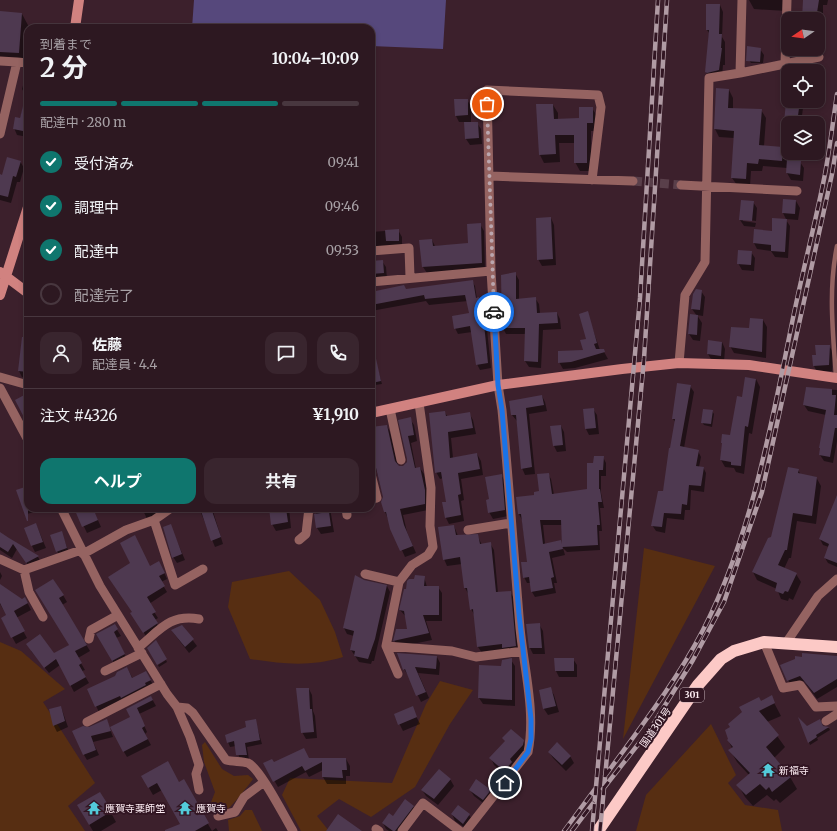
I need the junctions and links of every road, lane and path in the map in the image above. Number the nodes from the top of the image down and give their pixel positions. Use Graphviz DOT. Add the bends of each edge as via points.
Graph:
graph roads {
  1 [pos="742,0"];
  2 [pos="787,0"];
  3 [pos="78,5"];
  4 [pos="76,24"];
  5 [pos="819,57"];
  6 [pos="0,61"];
  7 [pos="17,62"];
  8 [pos="24,63"];
  9 [pos="785,64"];
  10 [pos="781,65"];
  11 [pos="740,73"];
  12 [pos="0,134"];
  13 [pos="490,176"];
  14 [pos="592,180"];
  15 [pos="633,182"];
  16 [pos="681,185"];
  17 [pos="707,186"];
  18 [pos="797,191"];
  19 [pos="24,218"];
  20 [pos="837,246"];
  21 [pos="375,251"];
  22 [pos="492,271"];
  23 [pos="4,274"];
  24 [pos="410,278"];
  25 [pos="375,282"];
  26 [pos="24,290"];
  27 [pos="0,295"];
  28 [pos="679,363"];
  29 [pos="0,377"];
  30 [pos="837,378"];
  31 [pos="24,383"];
  32 [pos="498,385"];
  33 [pos="0,388"];
  34 [pos="419,403"];
  35 [pos="390,409"];
  36 [pos="375,412"];
  37 [pos="24,433"];
  38 [pos="401,460"];
  39 [pos="375,490"];
  40 [pos="375,498"];
  41 [pos="63,512"];
  42 [pos="165,512"];
  43 [pos="311,512"];
  44 [pos="154,520"];
  45 [pos="511,523"];
  46 [pos="468,530"];
  47 [pos="299,540"];
  48 [pos="82,552"];
  49 [pos="0,559"];
  50 [pos="203,569"];
  51 [pos="24,570"];
  52 [pos="365,574"];
  53 [pos="837,579"];
  54 [pos="399,582"];
  55 [pos="118,615"];
  56 [pos="44,616"];
  57 [pos="199,619"];
  58 [pos="89,639"];
  59 [pos="764,642"];
  60 [pos="786,643"];
  61 [pos="386,646"];
  62 [pos="837,647"];
  63 [pos="140,651"];
  64 [pos="523,651"];
  65 [pos="105,671"];
  66 [pos="398,674"];
  67 [pos="160,684"];
  68 [pos="837,706"];
  69 [pos="177,707"];
  70 [pos="837,714"];
  71 [pos="826,721"];
  72 [pos="87,722"];
  73 [pos="264,782"];
  74 [pos="199,790"];
  75 [pos="218,816"];
  76 [pos="293,831"];
  77 [pos="402,831"];
  78 [pos="460,831"];
  79 [pos="466,831"];
  80 [pos="598,831"];
  1 -- 11 [label="street"];
  2 -- 9 [label="street"];
  3 -- 4 [label="street"];
  5 -- 9 [label="street"];
  6 -- 7 [label="street"];
  7 -- 8 [label="street"];
  7 -- 12 [label="street"];
  10 -- 11 [label="street"];
  11 -- 17 [label="street" via="709,78"];
  13 -- 14 [label="street"];
  13 -- 14 [label="street" via="487,90 598,95 601,107"];
  13 -- 22 [label="street"];
  14 -- 15 [label="street"];
  16 -- 17 [label="street"];
  17 -- 18 [label="street"];
  17 -- 28 [label="street" via="705,262 685,295"];
  19 -- 23 [label="street"];
  20 -- 30 [label="lane" via="831,294"];
  21 -- 24 [label="street" via="409,248"];
  22 -- 24 [label="street"];
  22 -- 32 [label="street"];
  23 -- 26 [label="street"];
  23 -- 27 [label="street"];
  24 -- 25 [label="street"];
  28 -- 30 [label="street" via="749,365"];
  28 -- 32 [label="street"];
  29 -- 31 [label="street"];
  32 -- 34 [label="street"];
  32 -- 45 [label="street"];
  33 -- 37 [label="street"];
  34 -- 35 [label="street"];
  34 -- 54 [label="street" via="430,488 433,547 428,555 412,565"];
  35 -- 36 [label="street"];
  35 -- 38 [label="street"];
  39 -- 40 [label="street"];
  41 -- 48 [label="street"];
  42 -- 44 [label="street"];
  43 -- 47 [label="street" via="306,534"];
  44 -- 48 [label="street" via="126,530"];
  44 -- 50 [label="street" via="175,585"];
  45 -- 46 [label="street"];
  45 -- 64 [label="street"];
  48 -- 51 [label="street"];
  48 -- 55 [label="street"];
  49 -- 51 [label="street"];
  51 -- 56 [label="street" via="29,592"];
  52 -- 54 [label="street"];
  53 -- 60 [label="street" via="818,596"];
  54 -- 61 [label="street"];
  55 -- 58 [label="street" via="91,630"];
  55 -- 63 [label="street"];
  57 -- 63 [label="street" via="173,619"];
  59 -- 60 [label="highway, 国道301号 / 301"];
  59 -- 68 [label="street" via="783,688 800,685 816,707"];
  59 -- 80 [label="highway, 国道301号 / 301" via="734,651 721,659 698,685"];
  60 -- 62 [label="highway, 国道301号 / 301"];
  61 -- 64 [label="street" via="452,651 476,656"];
  61 -- 66 [label="street"];
  63 -- 65 [label="street"];
  63 -- 67 [label="street"];
  64 -- 79 [label="street" via="531,719 528,752"];
  67 -- 69 [label="street"];
  67 -- 72 [label="street"];
  69 -- 73 [label="street" via="187,708 194,713 223,757 250,765"];
  69 -- 74 [label="street" via="199,765 196,774"];
  70 -- 71 [label="street"];
  73 -- 75 [label="street" via="244,797 235,812"];
  73 -- 76 [label="street"];
  77 -- 78 [label="street" via="423,803"];
}
